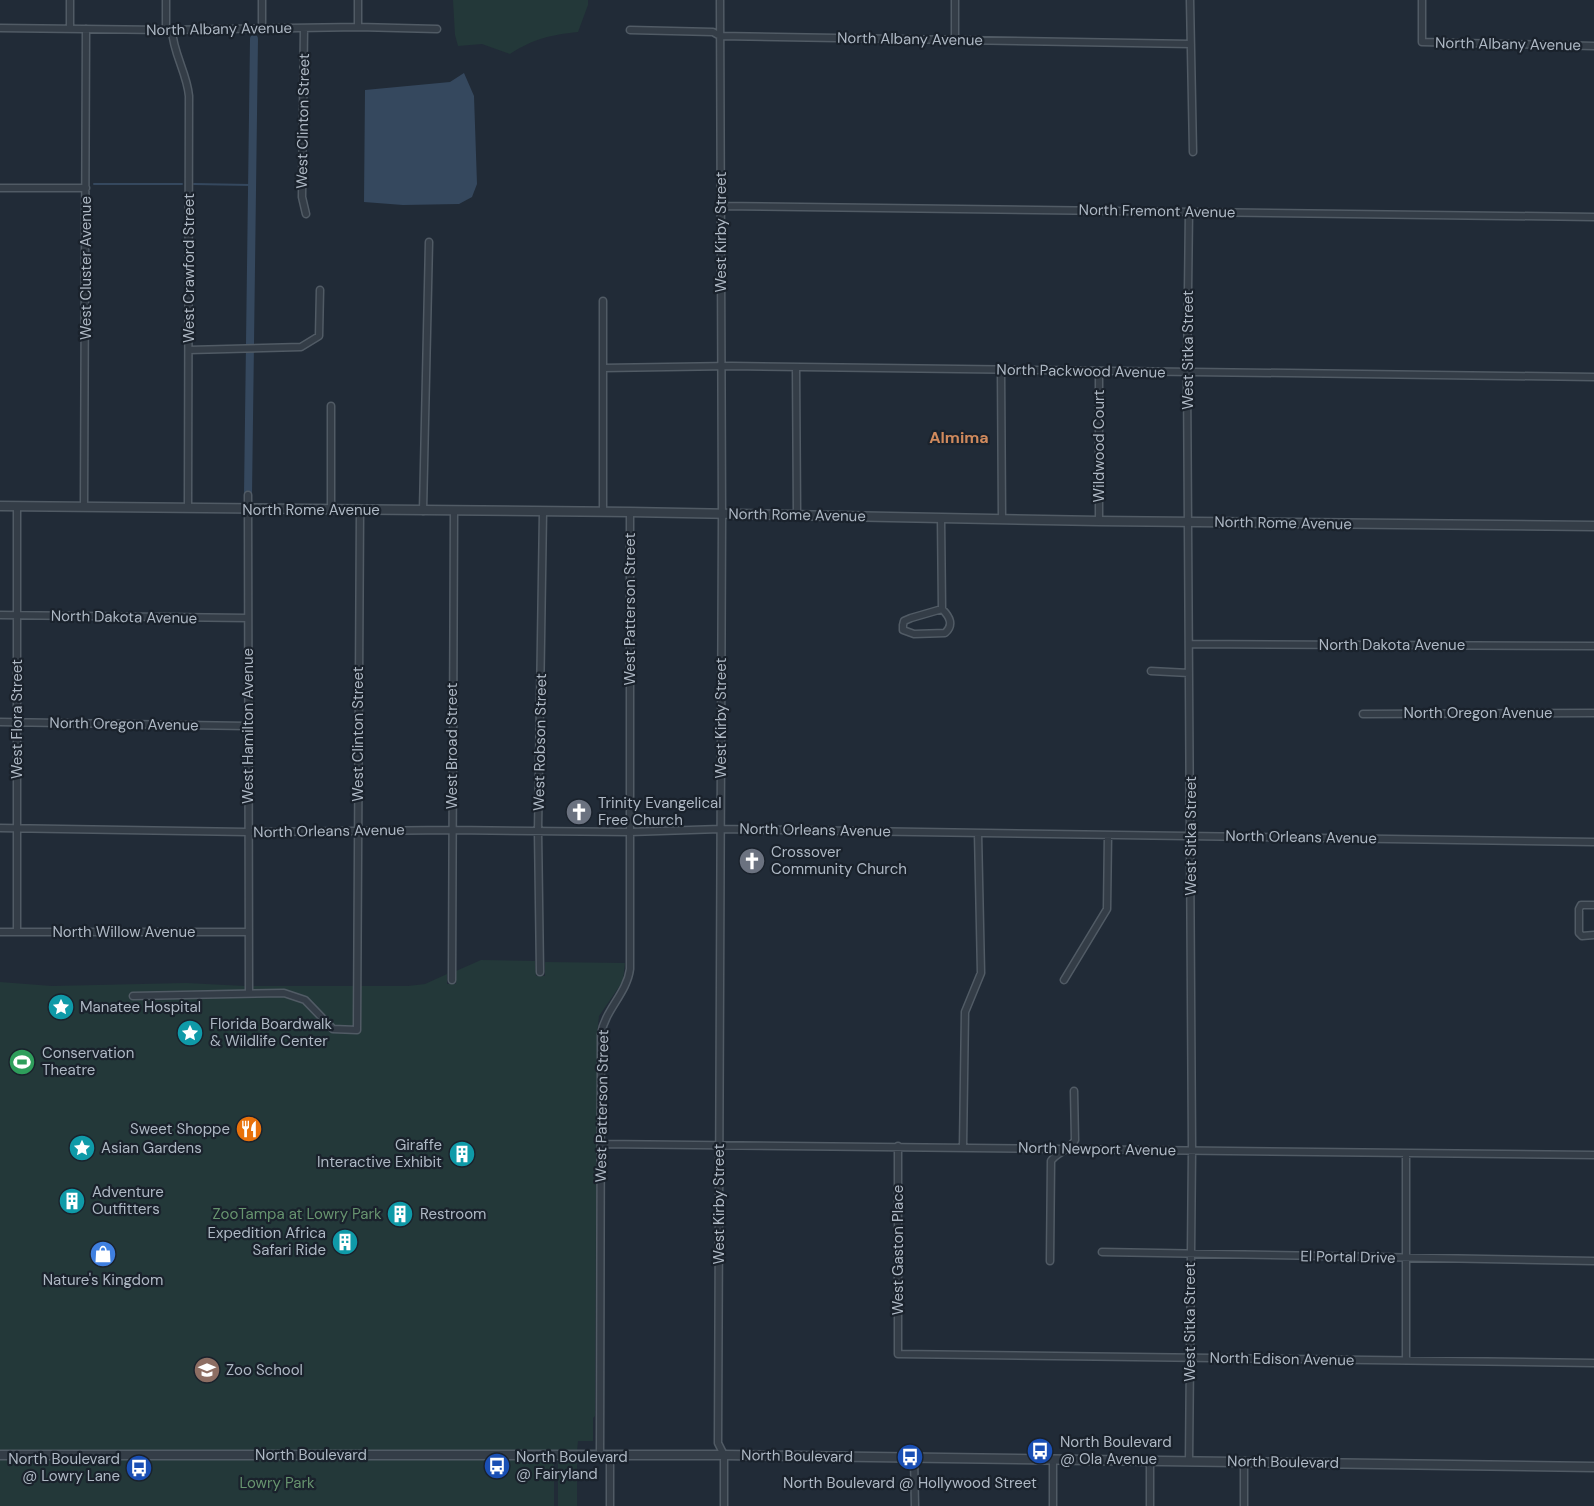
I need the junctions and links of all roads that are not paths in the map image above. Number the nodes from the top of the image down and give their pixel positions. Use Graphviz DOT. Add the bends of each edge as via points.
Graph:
graph roads {
  1 [pos="70,0"];
  2 [pos="166,0"];
  3 [pos="262,0"];
  4 [pos="358,0"];
  5 [pos="720,0"];
  6 [pos="955,0"];
  7 [pos="1190,0"];
  8 [pos="1422,0"];
  9 [pos="358,27"];
  10 [pos="0,28"];
  11 [pos="262,28"];
  12 [pos="304,28"];
  13 [pos="70,29"];
  14 [pos="86,29"];
  15 [pos="437,29"];
  16 [pos="169,30"];
  17 [pos="630,30"];
  18 [pos="720,36"];
  19 [pos="956,39"];
  20 [pos="1191,44"];
  21 [pos="1594,46"];
  22 [pos="1193,152"];
  23 [pos="0,188"];
  24 [pos="86,188"];
  25 [pos="720,206"];
  26 [pos="1189,211"];
  27 [pos="306,214"];
  28 [pos="1594,217"];
  29 [pos="429,242"];
  30 [pos="320,290"];
  31 [pos="603,301"];
  32 [pos="189,351"];
  33 [pos="722,366"];
  34 [pos="796,367"];
  35 [pos="603,368"];
  36 [pos="1002,370"];
  37 [pos="1099,371"];
  38 [pos="1187,372"];
  39 [pos="1594,377"];
  40 [pos="331,406"];
  41 [pos="248,495"];
  42 [pos="0,506"];
  43 [pos="17,506"];
  44 [pos="84,507"];
  45 [pos="188,508"];
  46 [pos="248,509"];
  47 [pos="331,509"];
  48 [pos="360,510"];
  49 [pos="423,511"];
  50 [pos="454,511"];
  51 [pos="543,512"];
  52 [pos="603,512"];
  53 [pos="630,512"];
  54 [pos="722,514"];
  55 [pos="797,515"];
  56 [pos="941,518"];
  57 [pos="1002,519"];
  58 [pos="1099,521"];
  59 [pos="1188,522"];
  60 [pos="1594,526"];
  61 [pos="942,609"];
  62 [pos="0,615"];
  63 [pos="17,616"];
  64 [pos="248,618"];
  65 [pos="1189,644"];
  66 [pos="1594,646"];
  67 [pos="1151,671"];
  68 [pos="1189,673"];
  69 [pos="1594,713"];
  70 [pos="1363,714"];
  71 [pos="0,722"];
  72 [pos="17,722"];
  73 [pos="247,726"];
  74 [pos="0,828"];
  75 [pos="17,829"];
  76 [pos="720,829"];
  77 [pos="358,830"];
  78 [pos="452,830"];
  79 [pos="538,831"];
  80 [pos="247,832"];
  81 [pos="630,832"];
  82 [pos="978,833"];
  83 [pos="1108,835"];
  84 [pos="1191,836"];
  85 [pos="1594,842"];
  86 [pos="1594,905"];
  87 [pos="0,932"];
  88 [pos="17,932"];
  89 [pos="247,932"];
  90 [pos="1594,935"];
  91 [pos="540,972"];
  92 [pos="452,980"];
  93 [pos="1064,980"];
  94 [pos="249,993"];
  95 [pos="133,996"];
  96 [pos="1074,1091"];
  97 [pos="600,1144"];
  98 [pos="719,1145"];
  99 [pos="898,1146"];
  100 [pos="963,1147"];
  101 [pos="1068,1148"];
  102 [pos="1192,1150"];
  103 [pos="1406,1153"];
  104 [pos="1594,1155"];
  105 [pos="1102,1252"];
  106 [pos="1190,1254"];
  107 [pos="1406,1258"];
  108 [pos="1050,1261"];
  109 [pos="1594,1261"];
  110 [pos="898,1354"];
  111 [pos="1189,1357"];
  112 [pos="1406,1360"];
  113 [pos="1594,1363"];
  114 [pos="0,1455"];
  115 [pos="600,1455"];
  116 [pos="610,1455"];
  117 [pos="724,1455"];
  118 [pos="914,1457"];
  119 [pos="1053,1459"];
  120 [pos="1150,1460"];
  121 [pos="1189,1461"];
  122 [pos="1244,1461"];
  123 [pos="1594,1467"];
  124 [pos="610,1506"];
  125 [pos="724,1506"];
  126 [pos="915,1506"];
  127 [pos="1053,1506"];
  128 [pos="1150,1506"];
  129 [pos="1244,1506"];
  1 -- 13 [label="street"];
  2 -- 16 [label="street, West Crawford Street"];
  3 -- 11 [label="street"];
  4 -- 9 [label="street"];
  5 -- 18 [label="street, West Kirby Street"];
  6 -- 19 [label="street"];
  7 -- 20 [label="street"];
  8 -- 21 [label="street, North Albany Avenue" via="1422,42"];
  9 -- 12 [label="street, North Albany Avenue"];
  9 -- 15 [label="street, North Albany Avenue"];
  10 -- 13 [label="street, North Albany Avenue"];
  11 -- 12 [label="street, North Albany Avenue"];
  11 -- 16 [label="street, North Albany Avenue"];
  12 -- 27 [label="street, West Clinton Street" via="302,197"];
  13 -- 14 [label="street, North Albany Avenue"];
  14 -- 16 [label="street, North Albany Avenue"];
  14 -- 24 [label="street, West Cluster Avenue"];
  16 -- 32 [label="street, West Crawford Street" via="189,96"];
  17 -- 18 [label="street, North Albany Avenue" via="713,32"];
  18 -- 19 [label="street, North Albany Avenue"];
  18 -- 25 [label="street, West Kirby Street"];
  19 -- 20 [label="street, North Albany Avenue"];
  20 -- 22 [label="street"];
  23 -- 24 [label="street"];
  24 -- 44 [label="street, West Cluster Avenue"];
  25 -- 26 [label="street, North Fremont Avenue"];
  25 -- 33 [label="street, West Kirby Street"];
  26 -- 28 [label="street, North Fremont Avenue"];
  26 -- 38 [label="street, West Sitka Street"];
  29 -- 49 [label="street"];
  30 -- 32 [label="street" via="320,336 302,347"];
  31 -- 35 [label="street"];
  32 -- 45 [label="street, West Crawford Street"];
  33 -- 34 [label="street, North Packwood Avenue"];
  33 -- 35 [label="street, North Packwood Avenue"];
  33 -- 54 [label="street, West Kirby Street"];
  34 -- 36 [label="street, North Packwood Avenue"];
  34 -- 55 [label="street"];
  35 -- 52 [label="street"];
  36 -- 37 [label="street, North Packwood Avenue"];
  36 -- 57 [label="street"];
  37 -- 38 [label="street, North Packwood Avenue"];
  37 -- 58 [label="street, Wildwood Court"];
  38 -- 39 [label="street, North Packwood Avenue"];
  38 -- 59 [label="street, West Sitka Street"];
  40 -- 47 [label="street"];
  41 -- 46 [label="street, West Hamilton Avenue"];
  42 -- 43 [label="street, North Rome Avenue"];
  43 -- 44 [label="street, North Rome Avenue"];
  43 -- 63 [label="street, West Flora Street"];
  44 -- 45 [label="street, North Rome Avenue"];
  45 -- 46 [label="street, North Rome Avenue"];
  46 -- 47 [label="street, North Rome Avenue"];
  46 -- 64 [label="street, West Hamilton Avenue"];
  47 -- 48 [label="street, North Rome Avenue"];
  48 -- 49 [label="street, North Rome Avenue"];
  48 -- 77 [label="street, West Clinton Street"];
  49 -- 50 [label="street, North Rome Avenue"];
  50 -- 51 [label="street, North Rome Avenue"];
  50 -- 78 [label="street, West Broad Street"];
  51 -- 52 [label="street, North Rome Avenue"];
  51 -- 79 [label="street, West Robson Street"];
  52 -- 53 [label="street, North Rome Avenue"];
  53 -- 54 [label="street, North Rome Avenue"];
  53 -- 81 [label="street, West Patterson Street"];
  54 -- 55 [label="street, North Rome Avenue"];
  54 -- 76 [label="street, West Kirby Street"];
  55 -- 56 [label="street, North Rome Avenue"];
  56 -- 57 [label="street, North Rome Avenue"];
  56 -- 61 [label="street"];
  57 -- 58 [label="street, North Rome Avenue"];
  58 -- 59 [label="street, North Rome Avenue"];
  59 -- 60 [label="street, North Rome Avenue"];
  59 -- 65 [label="street, West Sitka Street"];
  61 -- 61 [label="street" via="950,619 945,633 914,634 903,630 908,620"];
  62 -- 63 [label="street, North Dakota Avenue"];
  63 -- 64 [label="street, North Dakota Avenue"];
  63 -- 72 [label="street, West Flora Street"];
  64 -- 73 [label="street, West Hamilton Avenue"];
  65 -- 66 [label="street, North Dakota Avenue"];
  65 -- 68 [label="street, West Sitka Street"];
  67 -- 68 [label="street"];
  68 -- 84 [label="street, West Sitka Street"];
  69 -- 70 [label="street, North Oregon Avenue"];
  71 -- 72 [label="street, North Oregon Avenue"];
  72 -- 73 [label="street, North Oregon Avenue"];
  72 -- 75 [label="street, West Flora Street"];
  73 -- 80 [label="street, West Hamilton Avenue"];
  74 -- 75 [label="street, North Orleans Avenue"];
  75 -- 80 [label="street, North Orleans Avenue"];
  75 -- 88 [label="street, West Flora Street"];
  76 -- 81 [label="street, North Orleans Avenue"];
  76 -- 82 [label="street, North Orleans Avenue"];
  76 -- 98 [label="street, West Kirby Street"];
  77 -- 78 [label="street, North Orleans Avenue"];
  77 -- 80 [label="street, North Orleans Avenue"];
  77 -- 94 [label="street, West Clinton Street" via="357,1030 333,1029 305,1000 284,993"];
  78 -- 79 [label="street, North Orleans Avenue"];
  78 -- 92 [label="street, West Broad Street"];
  79 -- 81 [label="street, North Orleans Avenue"];
  79 -- 91 [label="street, West Robson Street"];
  80 -- 89 [label="street, West Hamilton Avenue"];
  81 -- 97 [label="street, West Patterson Street" via="629,975 602,1028"];
  82 -- 83 [label="street, North Orleans Avenue"];
  82 -- 100 [label="street" via="981,973 965,1012"];
  83 -- 84 [label="street, North Orleans Avenue"];
  83 -- 93 [label="street" via="1107,909"];
  84 -- 85 [label="street, North Orleans Avenue"];
  84 -- 102 [label="street, West Sitka Street"];
  86 -- 90 [label="street" via="1581,905 1579,909 1579,933"];
  87 -- 88 [label="street, North Willow Avenue"];
  88 -- 89 [label="street, North Willow Avenue"];
  89 -- 94 [label="street, West Hamilton Avenue"];
  94 -- 95 [label="street"];
  96 -- 101 [label="street" via="1075,1140"];
  97 -- 98 [label="street, North Newport Avenue"];
  97 -- 115 [label="street, West Patterson Street"];
  98 -- 99 [label="street, North Newport Avenue"];
  98 -- 117 [label="street, West Kirby Street" via="718,1443"];
  99 -- 100 [label="street, North Newport Avenue"];
  99 -- 110 [label="street, West Gaston Place"];
  100 -- 101 [label="street, North Newport Avenue"];
  101 -- 102 [label="street, North Newport Avenue"];
  101 -- 108 [label="street" via="1051,1161"];
  102 -- 103 [label="street, North Newport Avenue"];
  102 -- 106 [label="street, West Sitka Street"];
  103 -- 104 [label="street, North Newport Avenue"];
  103 -- 107 [label="street"];
  105 -- 106 [label="street, El Portal Drive"];
  106 -- 107 [label="street, El Portal Drive"];
  106 -- 111 [label="street, West Sitka Street"];
  107 -- 109 [label="street, El Portal Drive"];
  107 -- 112 [label="street"];
  110 -- 111 [label="street, North Edison Avenue"];
  111 -- 112 [label="street, North Edison Avenue"];
  111 -- 121 [label="street, West Sitka Street"];
  112 -- 113 [label="street, North Edison Avenue"];
  114 -- 115 [label="street, North Boulevard"];
  115 -- 116 [label="street, North Boulevard"];
  116 -- 117 [label="street, North Boulevard"];
  116 -- 124 [label="street"];
  117 -- 118 [label="street, North Boulevard"];
  117 -- 125 [label="street, West Kirby Street"];
  118 -- 119 [label="street, North Boulevard"];
  118 -- 126 [label="street"];
  119 -- 120 [label="street, North Boulevard"];
  119 -- 127 [label="street"];
  120 -- 121 [label="street, North Boulevard"];
  120 -- 128 [label="street"];
  121 -- 122 [label="street, North Boulevard"];
  122 -- 123 [label="street, North Boulevard"];
  122 -- 129 [label="street"];
}
